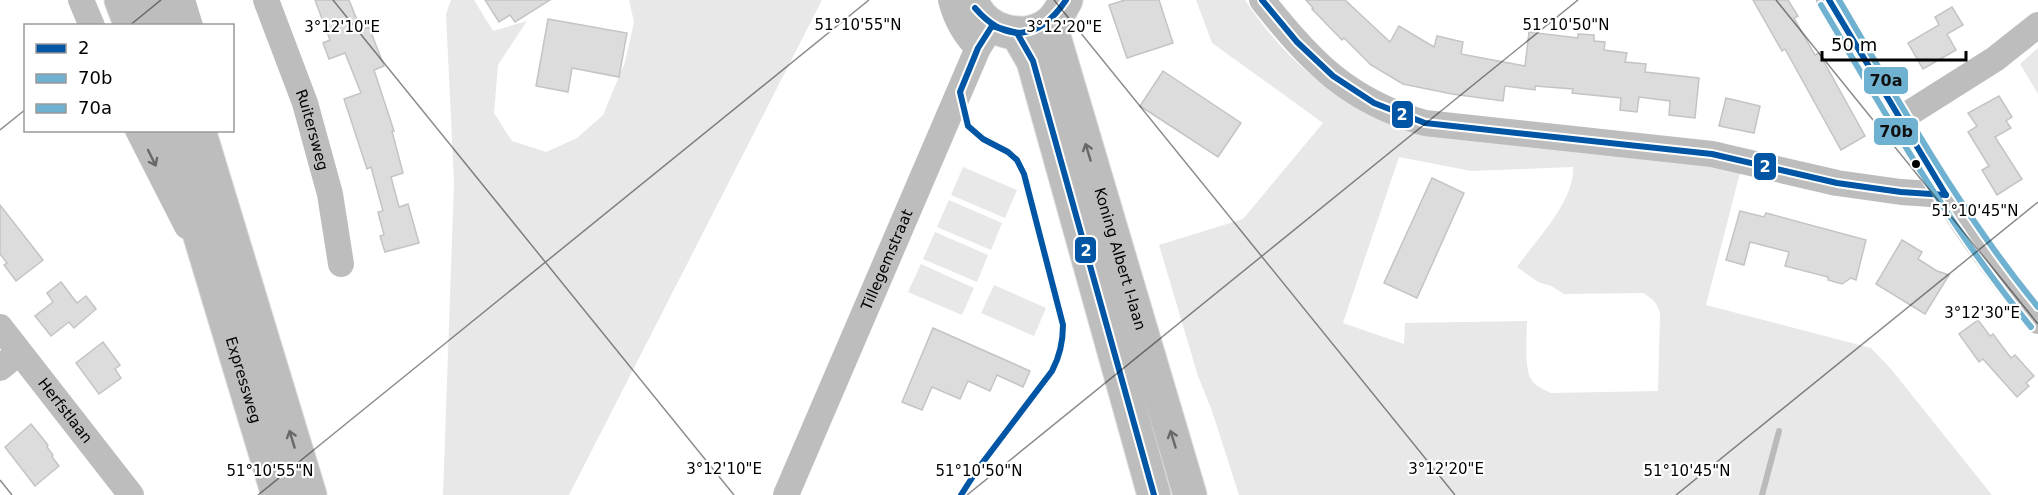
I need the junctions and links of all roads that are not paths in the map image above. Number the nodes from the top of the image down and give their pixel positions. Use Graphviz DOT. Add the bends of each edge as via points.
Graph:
graph roads {
  1 [pos="81,0"];
  2 [pos="122,0"];
  3 [pos="154,0"];
  4 [pos="183,0"];
  5 [pos="266,0"];
  6 [pos="951,0"];
  7 [pos="972,0"];
  8 [pos="1262,0"];
  9 [pos="1829,0"];
  10 [pos="1058,11"];
  11 [pos="91,24"];
  12 [pos="130,24"];
  13 [pos="163,24"];
  14 [pos="189,24"];
  15 [pos="2038,25"];
  16 [pos="996,36"];
  17 [pos="1900,119"];
  18 [pos="139,132"];
  19 [pos="169,132"];
  20 [pos="200,132"];
  21 [pos="214,132"];
  22 [pos="1946,195"];
  23 [pos="341,264"];
  24 [pos="207,265"];
  25 [pos="245,283"];
  26 [pos="2038,321"];
  27 [pos="0,327"];
  28 [pos="10,360"];
  29 [pos="132,495"];
  30 [pos="278,495"];
  31 [pos="310,495"];
  32 [pos="786,495"];
  33 [pos="1154,495"];
  34 [pos="1190,495"];
  1 -- 11 [label="street"];
  2 -- 12 [label="main road"];
  3 -- 13 [label="main road"];
  4 -- 14 [label="street"];
  5 -- 23 [label="street, Ruitersweg" via="305,103 330,194"];
  6 -- 16 [label="street, Koning Albert I-laan" via="965,36"];
  7 -- 16 [label="main road, Koning Albert I-laan"];
  8 -- 22 [label="street" via="1317,63 1348,89 1387,110 1425,123 1712,154 1837,183"];
  9 -- 17 [label="street"];
  10 -- 16 [label="main road, Koning Albert I-laan" via="1028,33"];
  34 -- 10 [label="main road, Koning Albert I-laan, one-way"];
  15 -- 17 [label="street" via="1995,59"];
  16 -- 32 [label="street, Tillegemstraat"];
  16 -- 33 [label="main road, Koning Albert I-laan" via="1033,61"];
  17 -- 22 [label="street"];
  18 -- 24 [label="street, Expressweg, one-way"];
  19 -- 24 [label="main road, Expressweg"];
  20 -- 25 [label="main road, Expressweg"];
  21 -- 25 [label="street, Expressweg"];
  22 -- 26 [label="street" via="1971,235"];
  24 -- 30 [label="main road, Expressweg"];
  31 -- 25 [label="main road, Expressweg, one-way"];
  27 -- 28 [label="street, Herfstlaan"];
  28 -- 29 [label="street, Herfstlaan"];
}
